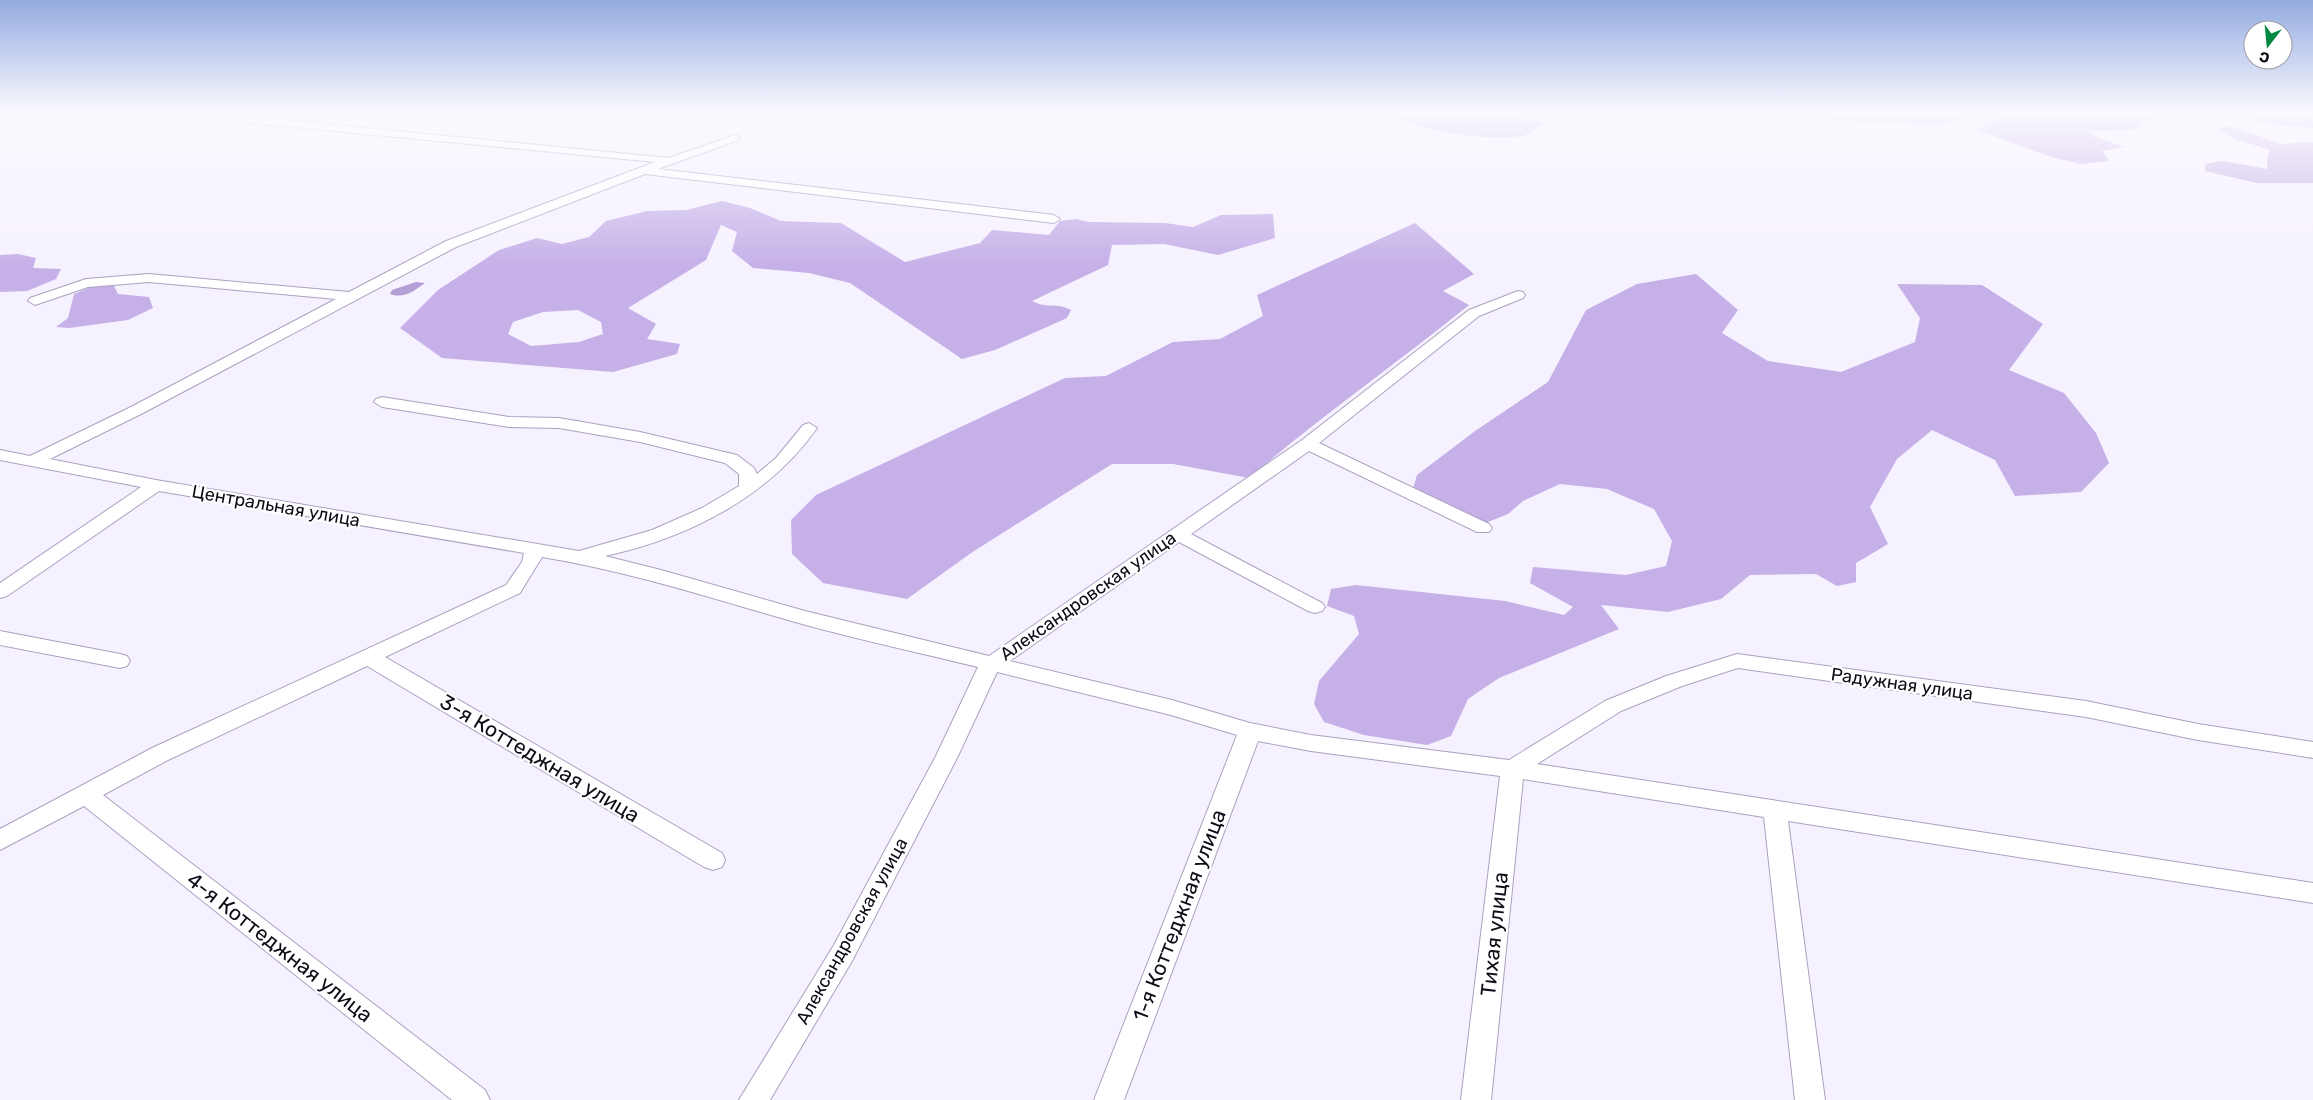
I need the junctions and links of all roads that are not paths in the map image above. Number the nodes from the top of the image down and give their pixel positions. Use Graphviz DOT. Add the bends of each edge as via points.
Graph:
graph roads {
  1 [pos="660,164"];
  2 [pos="642,171"];
  3 [pos="1054,220"];
  4 [pos="1518,295"];
  5 [pos="353,297"];
  6 [pos="35,301"];
  7 [pos="382,402"];
  8 [pos="809,428"];
  9 [pos="1308,444"];
  10 [pos="0,455"];
  11 [pos="33,461"];
  12 [pos="156,485"];
  13 [pos="748,489"];
  14 [pos="1483,528"];
  15 [pos="1178,534"];
  16 [pos="554,553"];
  17 [pos="0,592"];
  18 [pos="1315,607"];
  19 [pos="0,638"];
  20 [pos="367,656"];
  21 [pos="120,661"];
  22 [pos="990,665"];
  23 [pos="1250,731"];
  24 [pos="2313,750"];
  25 [pos="1512,769"];
  26 [pos="85,794"];
  27 [pos="1775,810"];
  28 [pos="0,840"];
  29 [pos="713,860"];
  30 [pos="2313,893"];
  31 [pos="475,1100"];
  32 [pos="754,1100"];
  33 [pos="1109,1100"];
  34 [pos="1476,1100"];
  35 [pos="1810,1100"];
  1 -- 2 [label="street"];
  2 -- 3 [label="street"];
  2 -- 5 [label="street" via="459,240"];
  4 -- 9 [label="street, Александровская улица" via="1474,313"];
  5 -- 6 [label="street" via="149,278 86,283"];
  5 -- 11 [label="street"];
  7 -- 13 [label="street" via="509,422 559,423 640,437 731,459 748,472"];
  8 -- 13 [label="street" via="772,470"];
  9 -- 14 [label="street"];
  9 -- 15 [label="street, Александровская улица"];
  10 -- 11 [label="street, Центральная улица"];
  11 -- 12 [label="street, Центральная улица"];
  12 -- 16 [label="street, Центральная улица"];
  12 -- 17 [label="street"];
  13 -- 16 [label="street" via="715,508 639,541 604,551"];
  15 -- 18 [label="street"];
  15 -- 22 [label="street, Александровская улица"];
  16 -- 20 [label="street" via="531,562 513,589"];
  16 -- 22 [label="street, Центральная улица" via="654,574 802,617"];
  19 -- 21 [label="street"];
  20 -- 26 [label="street" via="160,754"];
  20 -- 29 [label="street, 3-я Коттеджная улица"];
  22 -- 23 [label="street, Центральная улица" via="1172,708"];
  22 -- 32 [label="street, Александровская улица" via="947,756 843,953"];
  23 -- 25 [label="street, Центральная улица" via="1311,743"];
  23 -- 33 [label="street, 1-я Коттеджная улица"];
  24 -- 25 [label="street, Радужная улица" via="2198,732 2086,709 1737,661 1674,680 1613,706"];
  25 -- 27 [label="street, Центральная улица"];
  25 -- 34 [label="street, Тихая улица"];
  26 -- 28 [label="street"];
  26 -- 31 [label="street, 4-я Коттеджная улица"];
  27 -- 30 [label="street, Центральная улица"];
  27 -- 35 [label="street"];
}
